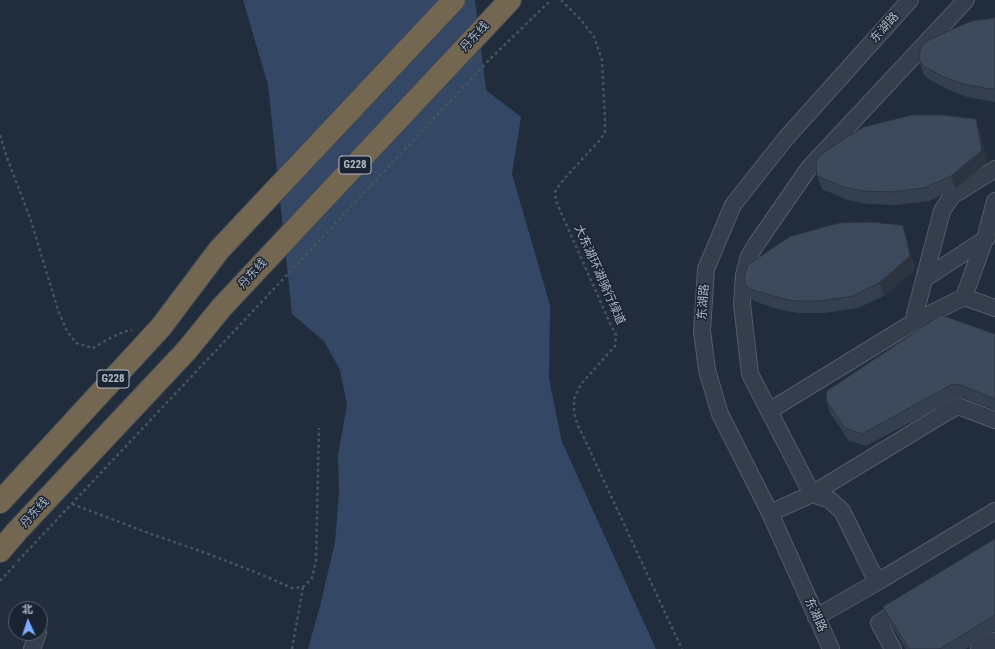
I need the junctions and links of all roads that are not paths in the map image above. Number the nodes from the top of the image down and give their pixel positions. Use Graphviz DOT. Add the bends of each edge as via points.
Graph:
graph roads {
  1 [pos="454,0"];
  2 [pos="510,0"];
  3 [pos="910,0"];
  4 [pos="966,0"];
  5 [pos="995,169"];
  6 [pos="995,201"];
  7 [pos="990,236"];
  8 [pos="924,279"];
  9 [pos="964,297"];
  10 [pos="995,308"];
  11 [pos="914,322"];
  12 [pos="769,411"];
  13 [pos="995,420"];
  14 [pos="812,494"];
  15 [pos="0,502"];
  16 [pos="995,511"];
  17 [pos="770,513"];
  18 [pos="0,551"];
  19 [pos="879,582"];
  20 [pos="918,598"];
  21 [pos="816,617"];
  22 [pos="995,641"];
  23 [pos="831,649"];
  24 [pos="894,649"];
  25 [pos="980,649"];
  1 -- 15 [label="highway, G228" via="220,250 161,327"];
  2 -- 18 [label="highway, 丹东线 / G228" via="222,307 187,350"];
  3 -- 17 [label="street, 东湖路" via="786,138 733,205 706,269 702,331 707,370 720,414"];
  4 -- 12 [label="street" via="809,168 756,242 749,256 744,275 742,304 749,368"];
  5 -- 8 [label="street" via="952,196 942,211"];
  6 -- 7 [label="street"];
  7 -- 8 [label="street"];
  7 -- 9 [label="street"];
  8 -- 11 [label="street"];
  9 -- 10 [label="street"];
  9 -- 11 [label="street"];
  11 -- 12 [label="street"];
  12 -- 14 [label="street"];
  13 -- 14 [label="street" via="958,406"];
  14 -- 17 [label="street"];
  14 -- 19 [label="street" via="830,500 842,511"];
  16 -- 19 [label="street"];
  17 -- 21 [label="street, 东湖路"];
  19 -- 21 [label="street"];
  20 -- 24 [label="street" via="879,623"];
  21 -- 23 [label="street, 东湖路"];
  22 -- 25 [label="street"];
}
